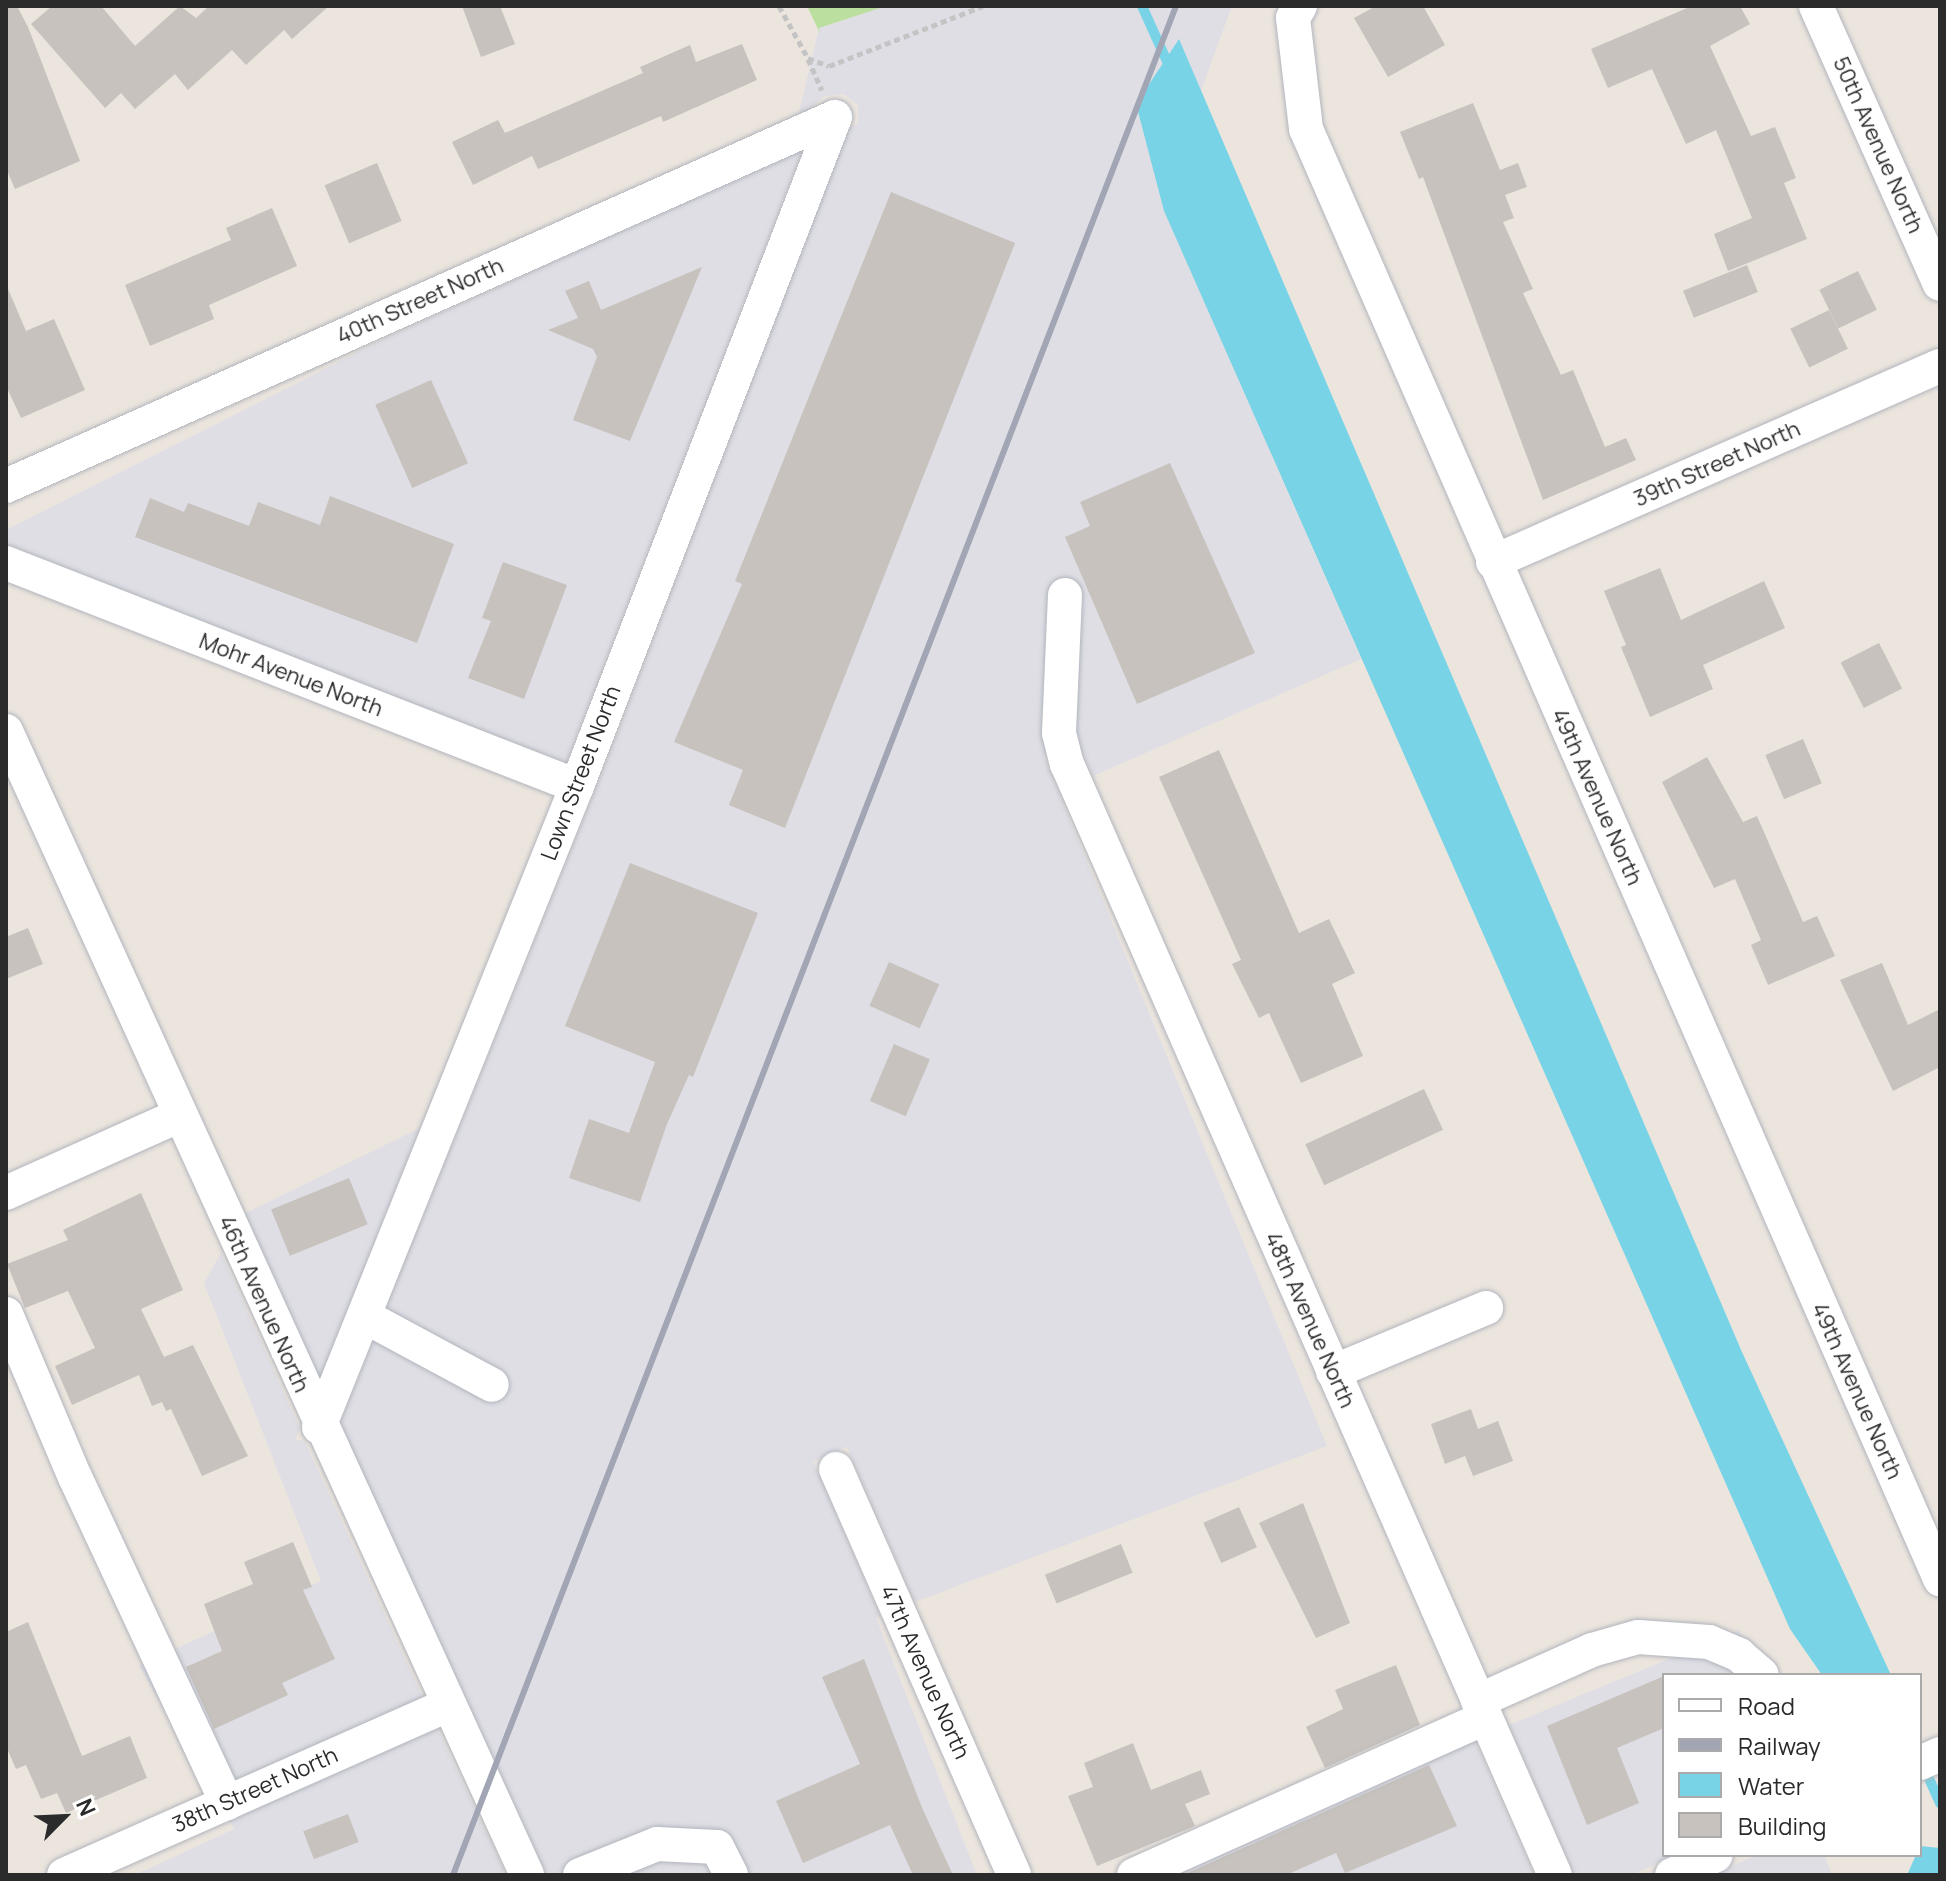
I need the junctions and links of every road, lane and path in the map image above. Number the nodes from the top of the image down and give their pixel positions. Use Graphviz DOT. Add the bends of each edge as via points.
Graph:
graph roads {
  1 [pos="779,6"];
  2 [pos="983,6"];
  3 [pos="1300,6"];
  4 [pos="1816,6"];
  5 [pos="835,117"];
  6 [pos="1940,284"];
  7 [pos="1940,366"];
  8 [pos="6,486"];
  9 [pos="1493,562"];
  10 [pos="6,563"];
  11 [pos="1065,595"];
  12 [pos="6,731"];
  13 [pos="577,786"];
  14 [pos="180,1115"];
  15 [pos="6,1193"];
  16 [pos="1486,1308"];
  17 [pos="6,1314"];
  18 [pos="364,1316"];
  19 [pos="1333,1372"];
  20 [pos="492,1385"];
  21 [pos="319,1427"];
  22 [pos="836,1469"];
  23 [pos="1930,1528"];
  24 [pos="1940,1579"];
  25 [pos="1760,1673"];
  26 [pos="447,1705"];
  27 [pos="1482,1710"];
  28 [pos="227,1803"];
  29 [pos="1712,1857"];
  30 [pos="64,1875"];
  31 [pos="527,1875"];
  32 [pos="580,1875"];
  33 [pos="731,1875"];
  34 [pos="1014,1875"];
  35 [pos="1134,1875"];
  36 [pos="1555,1875"];
  37 [pos="1672,1875"];
  1 -- 2 [label="path" via="808,58 829,66"];
  3 -- 9 [label="street, 49th Avenue North" via="1293,18 1306,129"];
  4 -- 6 [label="street, 50th Avenue North"];
  5 -- 8 [label="street, 40th Street North"];
  5 -- 13 [label="street, Lown Street North"];
  7 -- 9 [label="street, 39th Street North"];
  9 -- 23 [label="street, 49th Avenue North"];
  10 -- 13 [label="street, Mohr Avenue North"];
  11 -- 19 [label="street, 48th Avenue North" via="1059,733 1067,764"];
  12 -- 14 [label="street, 46th Avenue North"];
  13 -- 18 [label="street, Lown Street North"];
  14 -- 15 [label="street"];
  14 -- 21 [label="street, 46th Avenue North"];
  16 -- 19 [label="street"];
  17 -- 28 [label="street" via="75,1477"];
  18 -- 20 [label="street"];
  18 -- 21 [label="street, Lown Street North"];
  19 -- 27 [label="street, 48th Avenue North"];
  21 -- 26 [label="street, 46th Avenue North"];
  22 -- 34 [label="street, 47th Avenue North"];
  23 -- 24 [label="street, 49th Avenue North"];
  25 -- 27 [label="street" via="1739,1655 1709,1642 1638,1637 1592,1650"];
  26 -- 28 [label="street, 38th Street North"];
  26 -- 31 [label="street, 46th Avenue North"];
  27 -- 35 [label="street"];
  27 -- 36 [label="street, 48th Avenue North"];
  28 -- 30 [label="street, 38th Street North"];
  29 -- 37 [label="street"];
  32 -- 33 [label="street" via="657,1844 717,1847"];
}
